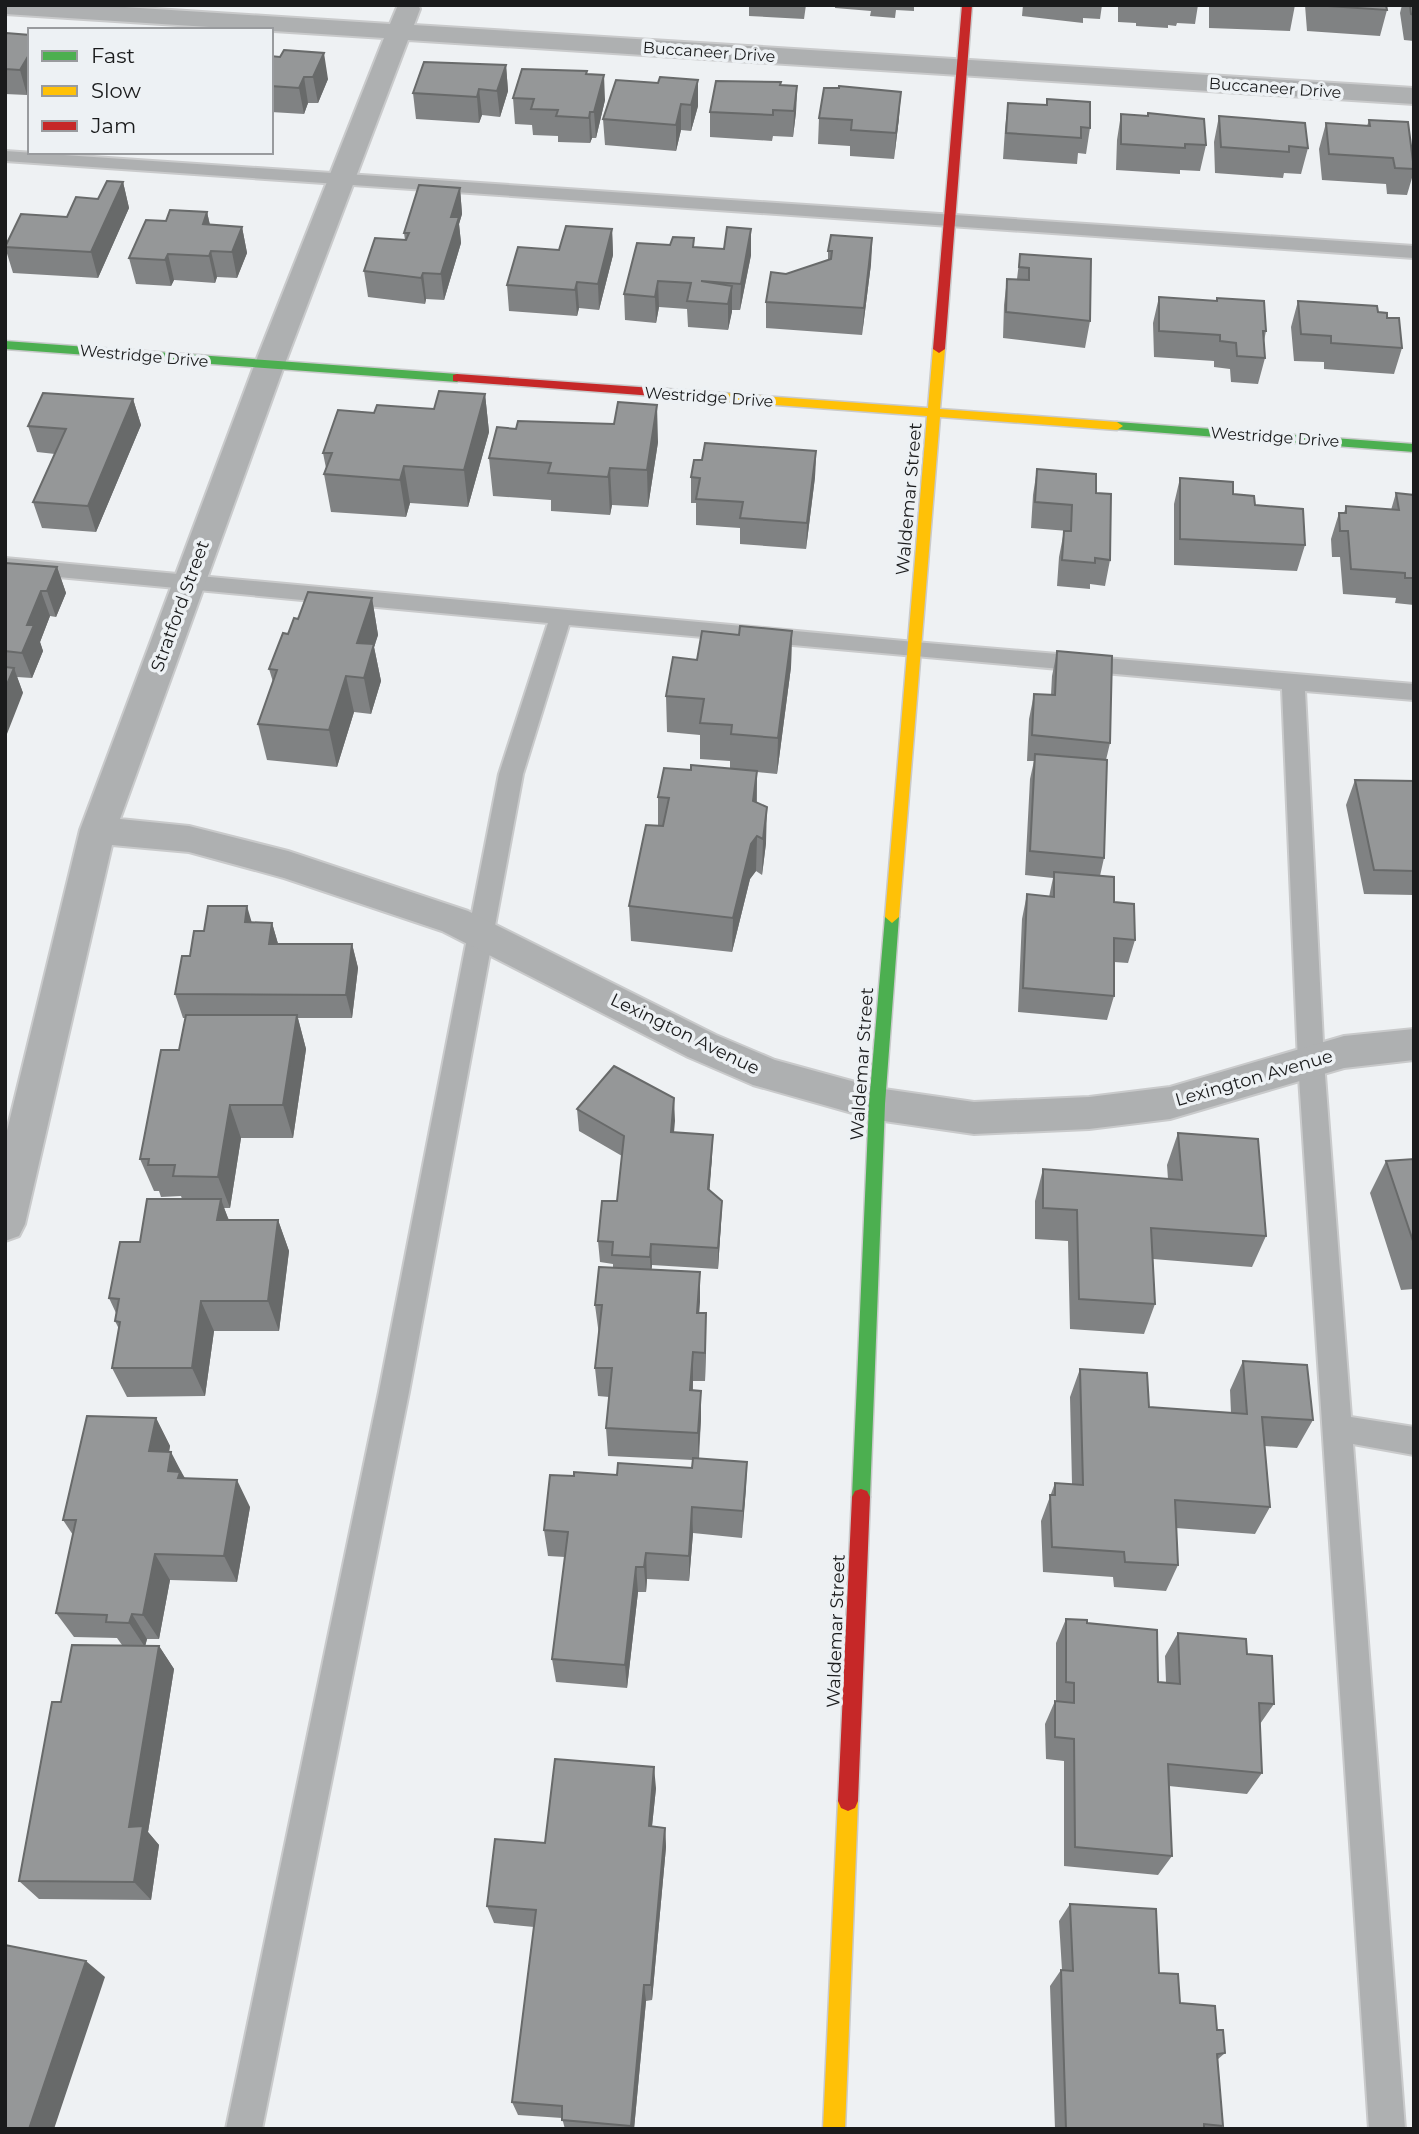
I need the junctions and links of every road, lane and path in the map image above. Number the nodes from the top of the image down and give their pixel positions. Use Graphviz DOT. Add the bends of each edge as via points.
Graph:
graph roads {
  1 [pos="967,5"];
  2 [pos="5,7"];
  3 [pos="404,18"];
  4 [pos="961,69"];
  5 [pos="1414,96"];
  6 [pos="5,156"];
  7 [pos="341,180"];
  8 [pos="950,220"];
  9 [pos="1414,252"];
  10 [pos="5,345"];
  11 [pos="269,366"];
  12 [pos="935,413"];
  13 [pos="1414,447"];
  14 [pos="5,565"];
  15 [pos="189,583"];
  16 [pos="561,617"];
  17 [pos="915,650"];
  18 [pos="1293,682"];
  19 [pos="1414,692"];
  20 [pos="98,830"];
  21 [pos="481,934"];
  22 [pos="1414,1044"];
  23 [pos="1311,1062"];
  24 [pos="877,1104"];
  25 [pos="5,1224"];
  26 [pos="1336,1428"];
  27 [pos="1414,1441"];
  28 [pos="244,2129"];
  29 [pos="834,2129"];
  30 [pos="1387,2129"];
  1 -- 4 [label="street, Waldemar Street"];
  2 -- 3 [label="street, Buccaneer Drive"];
  3 -- 4 [label="street, Buccaneer Drive"];
  3 -- 7 [label="street, Stratford Street"];
  4 -- 5 [label="street, Buccaneer Drive"];
  4 -- 8 [label="street, Waldemar Street"];
  6 -- 7 [label="lane"];
  7 -- 8 [label="lane"];
  7 -- 11 [label="street, Stratford Street"];
  8 -- 9 [label="lane"];
  8 -- 12 [label="street, Waldemar Street"];
  10 -- 11 [label="street, Westridge Drive"];
  11 -- 12 [label="street, Westridge Drive"];
  11 -- 15 [label="street, Stratford Street"];
  12 -- 13 [label="street, Westridge Drive"];
  12 -- 17 [label="street, Waldemar Street"];
  14 -- 15 [label="lane"];
  15 -- 16 [label="lane"];
  15 -- 20 [label="street, Stratford Street"];
  16 -- 17 [label="lane"];
  16 -- 21 [label="lane" via="511,774"];
  17 -- 18 [label="lane"];
  17 -- 24 [label="street, Waldemar Street"];
  18 -- 19 [label="lane"];
  18 -- 23 [label="lane"];
  20 -- 21 [label="street, Lexington Avenue" via="189,839 251,855 442,916"];
  20 -- 25 [label="street, Stratford Street"];
  21 -- 24 [label="street, Lexington Avenue" via="767,1074"];
  21 -- 28 [label="lane" via="391,1406"];
  22 -- 23 [label="street, Lexington Avenue" via="1344,1052"];
  23 -- 24 [label="street, Lexington Avenue" via="1170,1103 1089,1113 974,1118"];
  23 -- 26 [label="lane"];
  24 -- 29 [label="street, Waldemar Street"];
  26 -- 27 [label="lane"];
  26 -- 30 [label="lane"];
}
